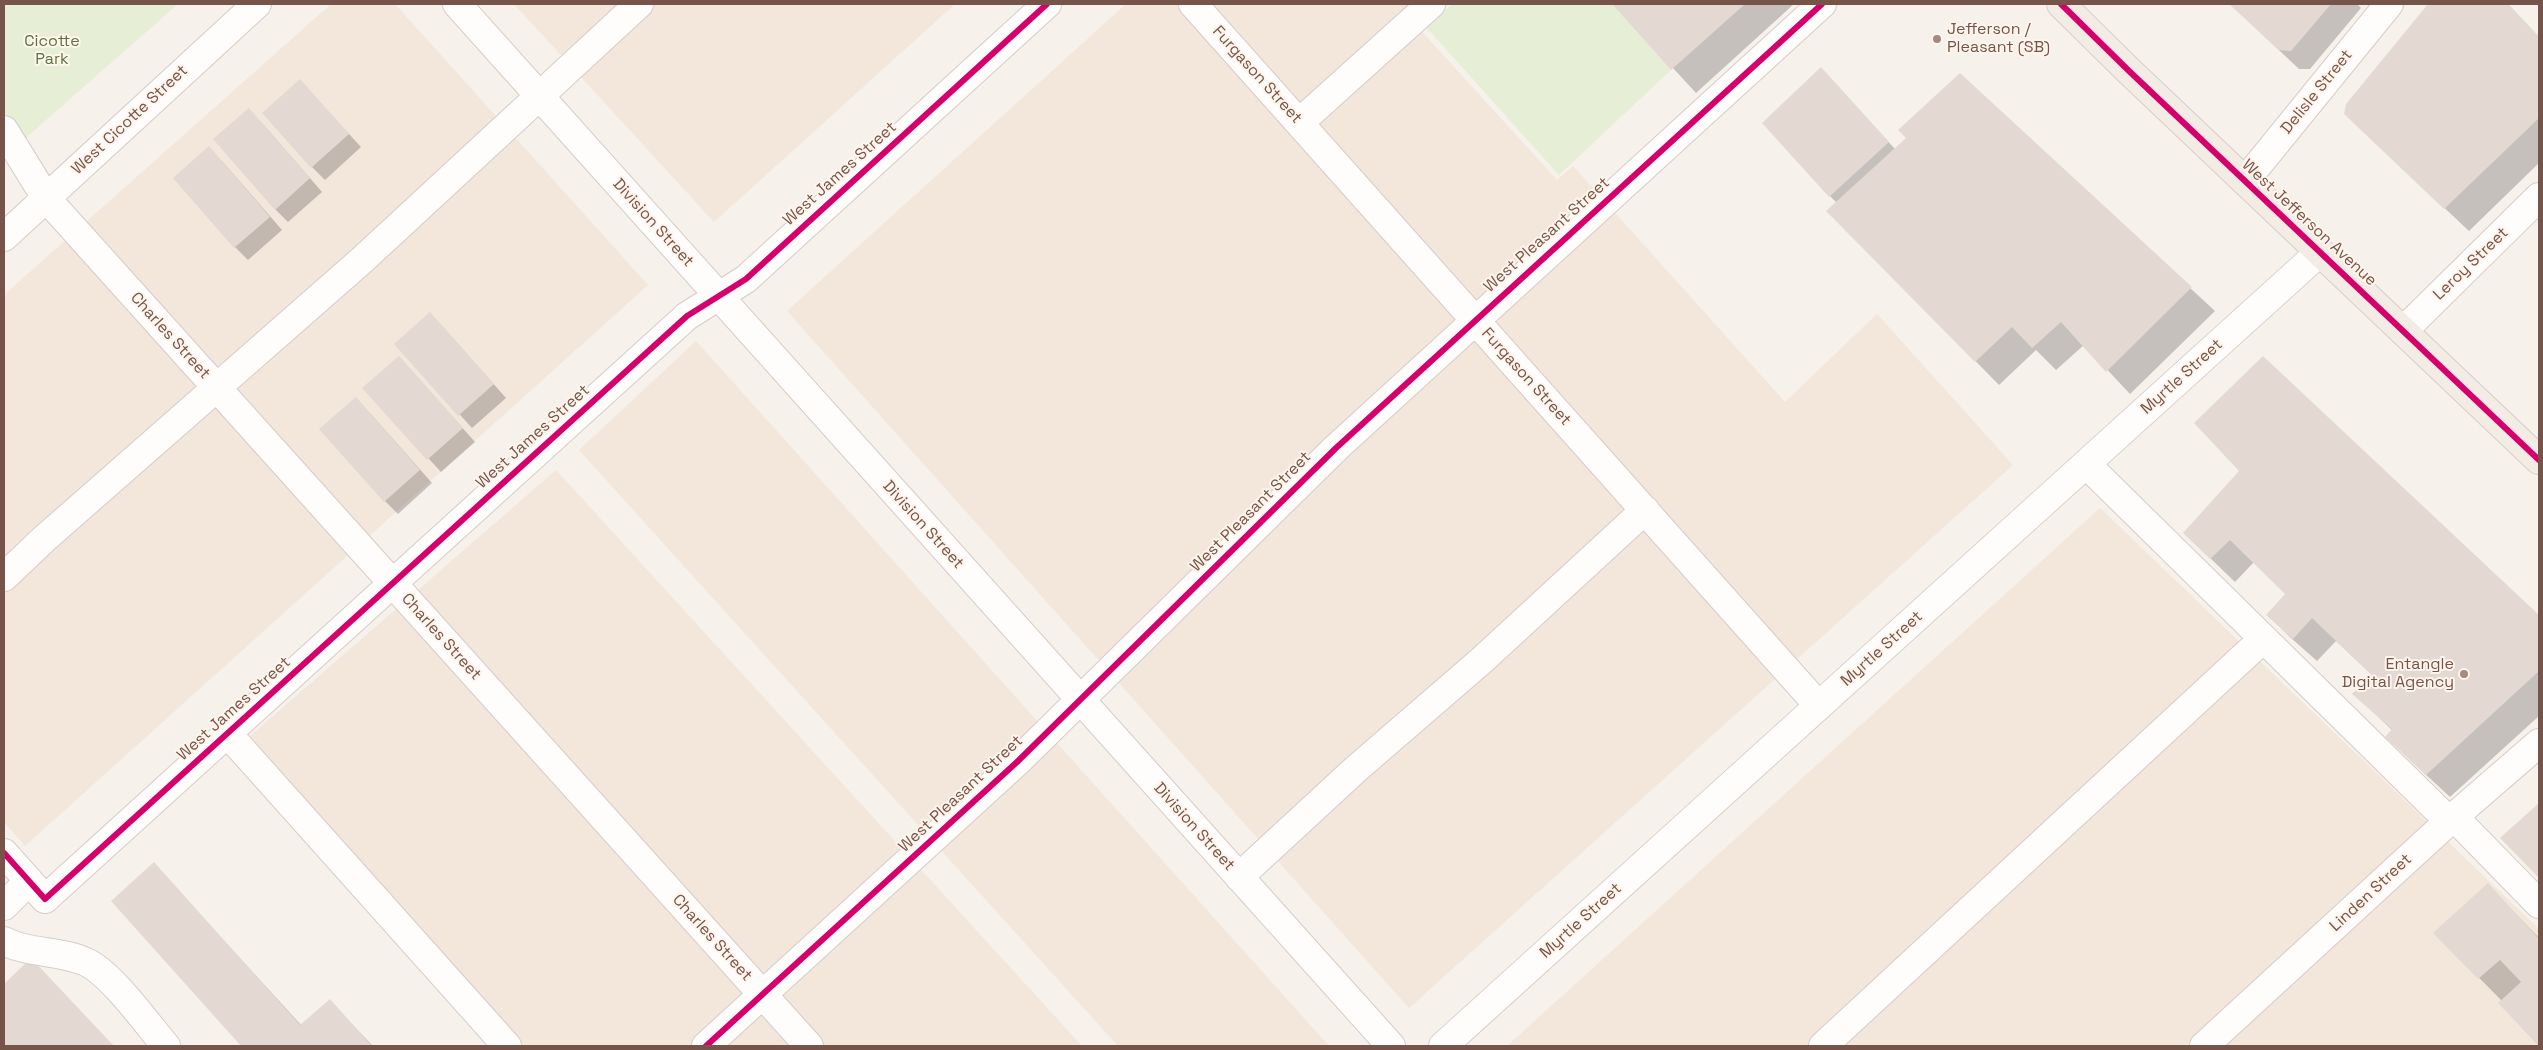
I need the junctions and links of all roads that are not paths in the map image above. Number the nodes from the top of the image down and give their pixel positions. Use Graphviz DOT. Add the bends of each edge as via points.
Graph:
graph roads {
  1 [pos="257,4"];
  2 [pos="457,4"];
  3 [pos="639,4"];
  4 [pos="1047,4"];
  5 [pos="1193,4"];
  6 [pos="1431,4"];
  7 [pos="1822,4"];
  8 [pos="2061,4"];
  9 [pos="2387,4"];
  10 [pos="539,96"];
  11 [pos="1300,123"];
  12 [pos="4,130"];
  13 [pos="2245,181"];
  14 [pos="2539,197"];
  15 [pos="46,198"];
  16 [pos="4,237"];
  17 [pos="2320,252"];
  18 [pos="718,295"];
  19 [pos="1475,320"];
  20 [pos="2403,331"];
  21 [pos="216,388"];
  22 [pos="2539,460"];
  23 [pos="2086,464"];
  24 [pos="1645,510"];
  25 [pos="4,577"];
  26 [pos="393,584"];
  27 [pos="2263,639"];
  28 [pos="1080,700"];
  29 [pos="1819,706"];
  30 [pos="227,733"];
  31 [pos="2539,742"];
  32 [pos="2452,819"];
  33 [pos="4,853"];
  34 [pos="1239,877"];
  35 [pos="37,890"];
  36 [pos="2539,904"];
  37 [pos="4,906"];
  38 [pos="4,941"];
  39 [pos="763,995"];
  40 [pos="166,1046"];
  41 [pos="507,1046"];
  42 [pos="706,1046"];
  43 [pos="809,1046"];
  44 [pos="1390,1046"];
  45 [pos="1443,1046"];
  46 [pos="1823,1046"];
  47 [pos="2204,1046"];
  1 -- 15 [label="street, West Cicotte Street"];
  2 -- 10 [label="street, Division Street"];
  3 -- 10 [label="street"];
  4 -- 18 [label="street, West James Street" via="746,279"];
  5 -- 11 [label="street, Furgason Street"];
  6 -- 11 [label="street"];
  7 -- 19 [label="street, West Pleasant Street"];
  8 -- 13 [label="main road, West Jefferson Avenue"];
  9 -- 13 [label="street, Delisle Street"];
  10 -- 18 [label="street, Division Street"];
  10 -- 21 [label="street"];
  11 -- 19 [label="street, Furgason Street"];
  12 -- 15 [label="street, Charles Street"];
  13 -- 17 [label="main road, West Jefferson Avenue"];
  14 -- 20 [label="street, Leroy Street"];
  15 -- 16 [label="street, West Cicotte Street"];
  15 -- 21 [label="street, Charles Street"];
  17 -- 20 [label="main road, West Jefferson Avenue"];
  17 -- 23 [label="street, Myrtle Street"];
  18 -- 26 [label="street, West James Street" via="687,316"];
  18 -- 28 [label="street, Division Street"];
  19 -- 24 [label="street, Furgason Street"];
  19 -- 28 [label="street, West Pleasant Street" via="1336,448"];
  20 -- 22 [label="main road, West Jefferson Avenue"];
  21 -- 25 [label="street"];
  21 -- 26 [label="street, Charles Street"];
  23 -- 27 [label="street"];
  23 -- 29 [label="street, Myrtle Street"];
  24 -- 29 [label="street, Furgason Street"];
  24 -- 34 [label="street"];
  26 -- 30 [label="street, West James Street"];
  26 -- 39 [label="street, Charles Street"];
  27 -- 32 [label="street"];
  27 -- 46 [label="street"];
  28 -- 34 [label="street, Division Street"];
  28 -- 39 [label="street, West Pleasant Street"];
  29 -- 45 [label="street, Myrtle Street"];
  30 -- 35 [label="street, West James Street"];
  30 -- 41 [label="street"];
  31 -- 32 [label="street, Linden Street"];
  32 -- 36 [label="street"];
  32 -- 47 [label="street, Linden Street"];
  33 -- 35 [label="street"];
  34 -- 44 [label="street, Division Street"];
  35 -- 37 [label="street, West James Street"];
  38 -- 40 [label="street" via="87,962 106,976"];
  39 -- 42 [label="street, West Pleasant Street"];
  39 -- 43 [label="street, Charles Street"];
}
